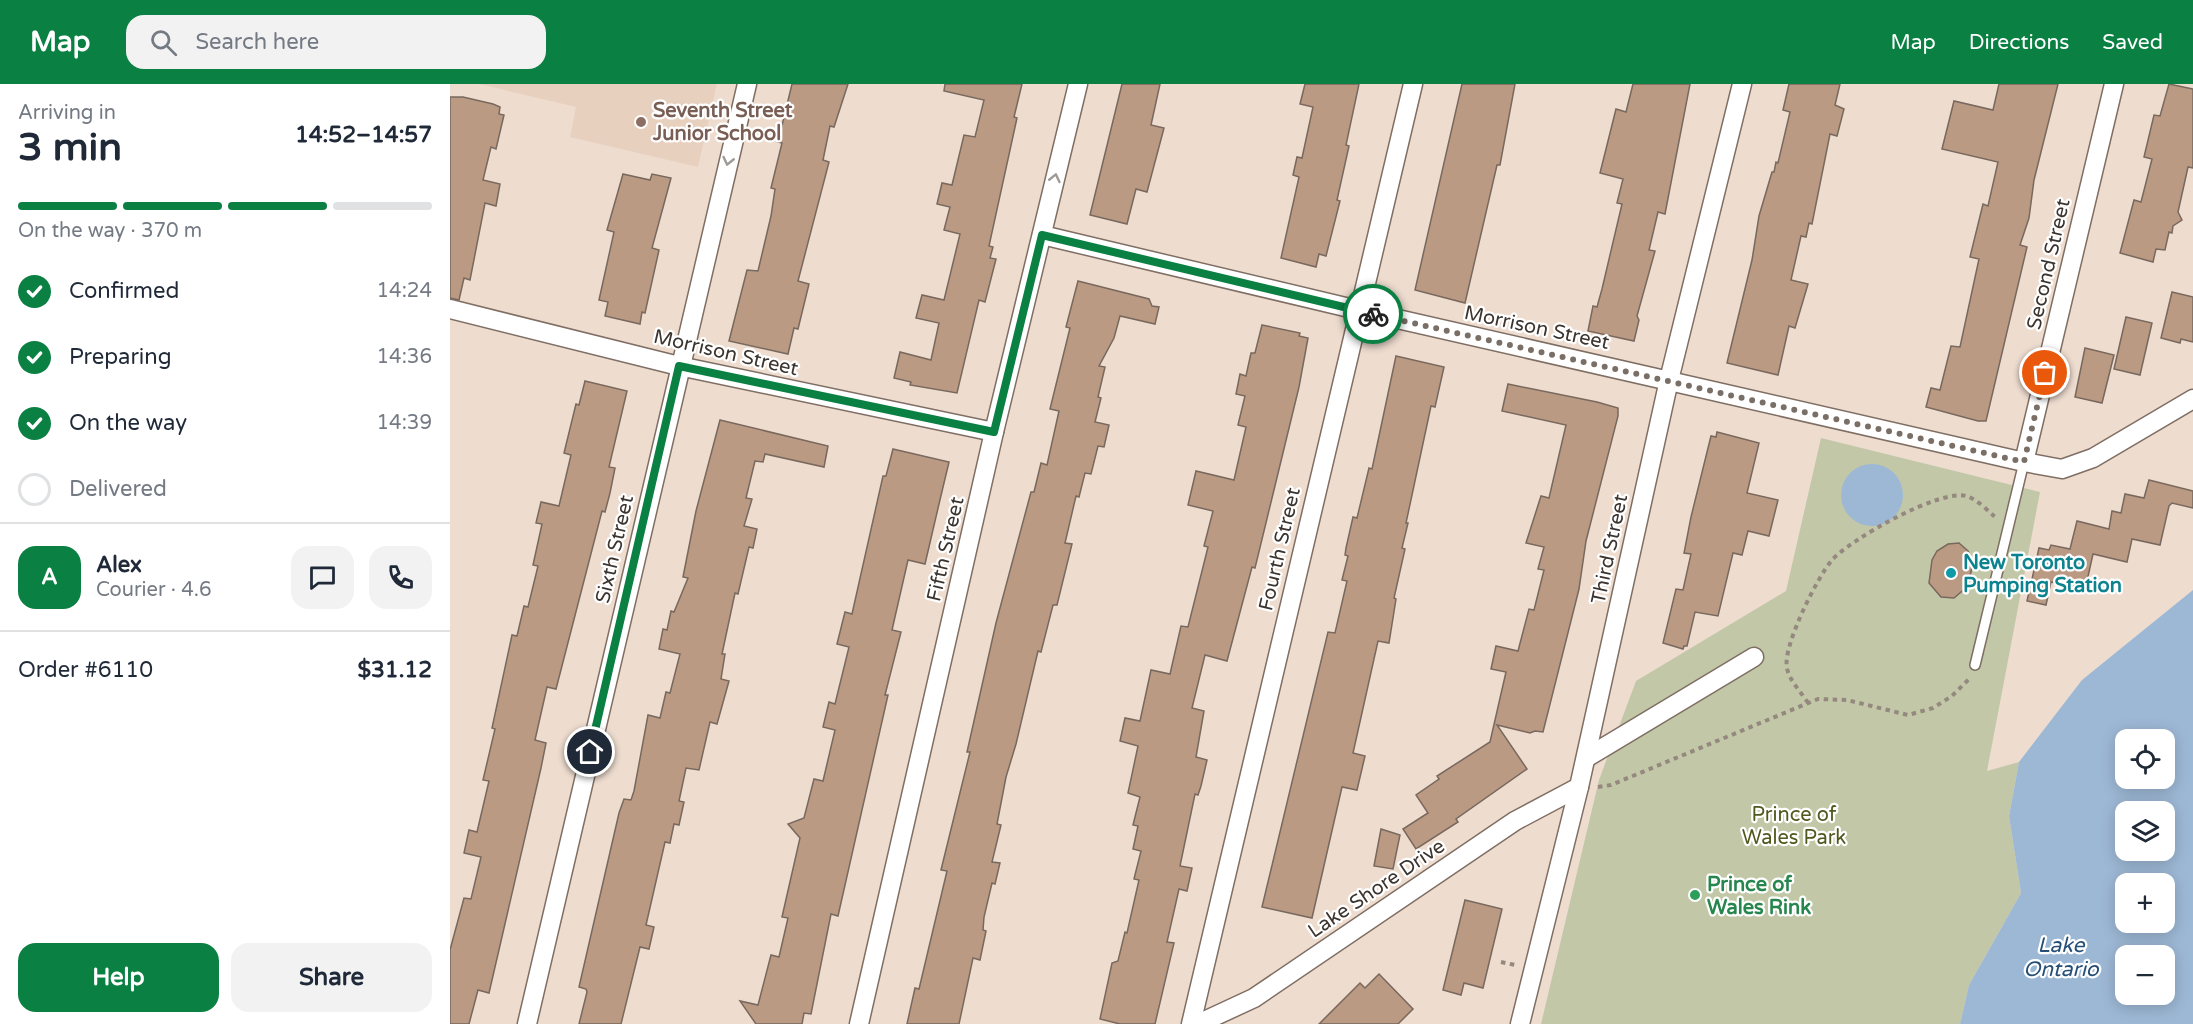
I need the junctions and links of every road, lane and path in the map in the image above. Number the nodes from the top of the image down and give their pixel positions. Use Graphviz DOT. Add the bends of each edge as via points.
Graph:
graph roads {
  1 [pos="747,84"];
  2 [pos="1078,84"];
  3 [pos="1413,84"];
  4 [pos="1742,84"];
  5 [pos="2114,84"];
  6 [pos="1042,235"];
  7 [pos="450,309"];
  8 [pos="1358,310"];
  9 [pos="679,366"];
  10 [pos="1669,380"];
  11 [pos="2193,399"];
  12 [pos="994,432"];
  13 [pos="2024,462"];
  14 [pos="2009,530"];
  15 [pos="1754,657"];
  16 [pos="1975,665"];
  17 [pos="1808,703"];
  18 [pos="1586,758"];
  19 [pos="1579,787"];
  20 [pos="1599,787"];
  21 [pos="527,1024"];
  22 [pos="859,1024"];
  23 [pos="1191,1024"];
  24 [pos="1198,1024"];
  25 [pos="1520,1024"];
  1 -- 9 [label="street, Sixth Street, one-way"];
  6 -- 2 [label="street, Fifth Street, one-way"];
  3 -- 8 [label="street, Fourth Street"];
  4 -- 10 [label="street, Third Street"];
  5 -- 13 [label="street, Second Street"];
  6 -- 8 [label="street, Morrison Street"];
  6 -- 12 [label="street, Fifth Street"];
  7 -- 9 [label="street, Morrison Street"];
  8 -- 10 [label="street, Morrison Street"];
  8 -- 23 [label="street, Fourth Street"];
  9 -- 12 [label="street, Morrison Street"];
  9 -- 21 [label="street, Sixth Street"];
  10 -- 13 [label="street, Morrison Street"];
  10 -- 18 [label="street, Third Street"];
  11 -- 13 [label="street" via="2085,461 2062,469"];
  12 -- 22 [label="street, Fifth Street"];
  13 -- 14 [label="lane, Second Street"];
  14 -- 16 [label="lane, Second Street"];
  14 -- 17 [label="path" via="1968,496 1954,495 1906,512 1840,553 1823,574 1788,650 1787,669"];
  15 -- 18 [label="street"];
  16 -- 17 [label="path" via="1970,678 1952,696 1933,708 1908,715 1847,700 1818,699"];
  17 -- 20 [label="path"];
  18 -- 19 [label="street, Third Street"];
  19 -- 24 [label="street, Lake Shore Drive" via="1515,821 1254,998"];
  19 -- 25 [label="street, Third Street"];
}
